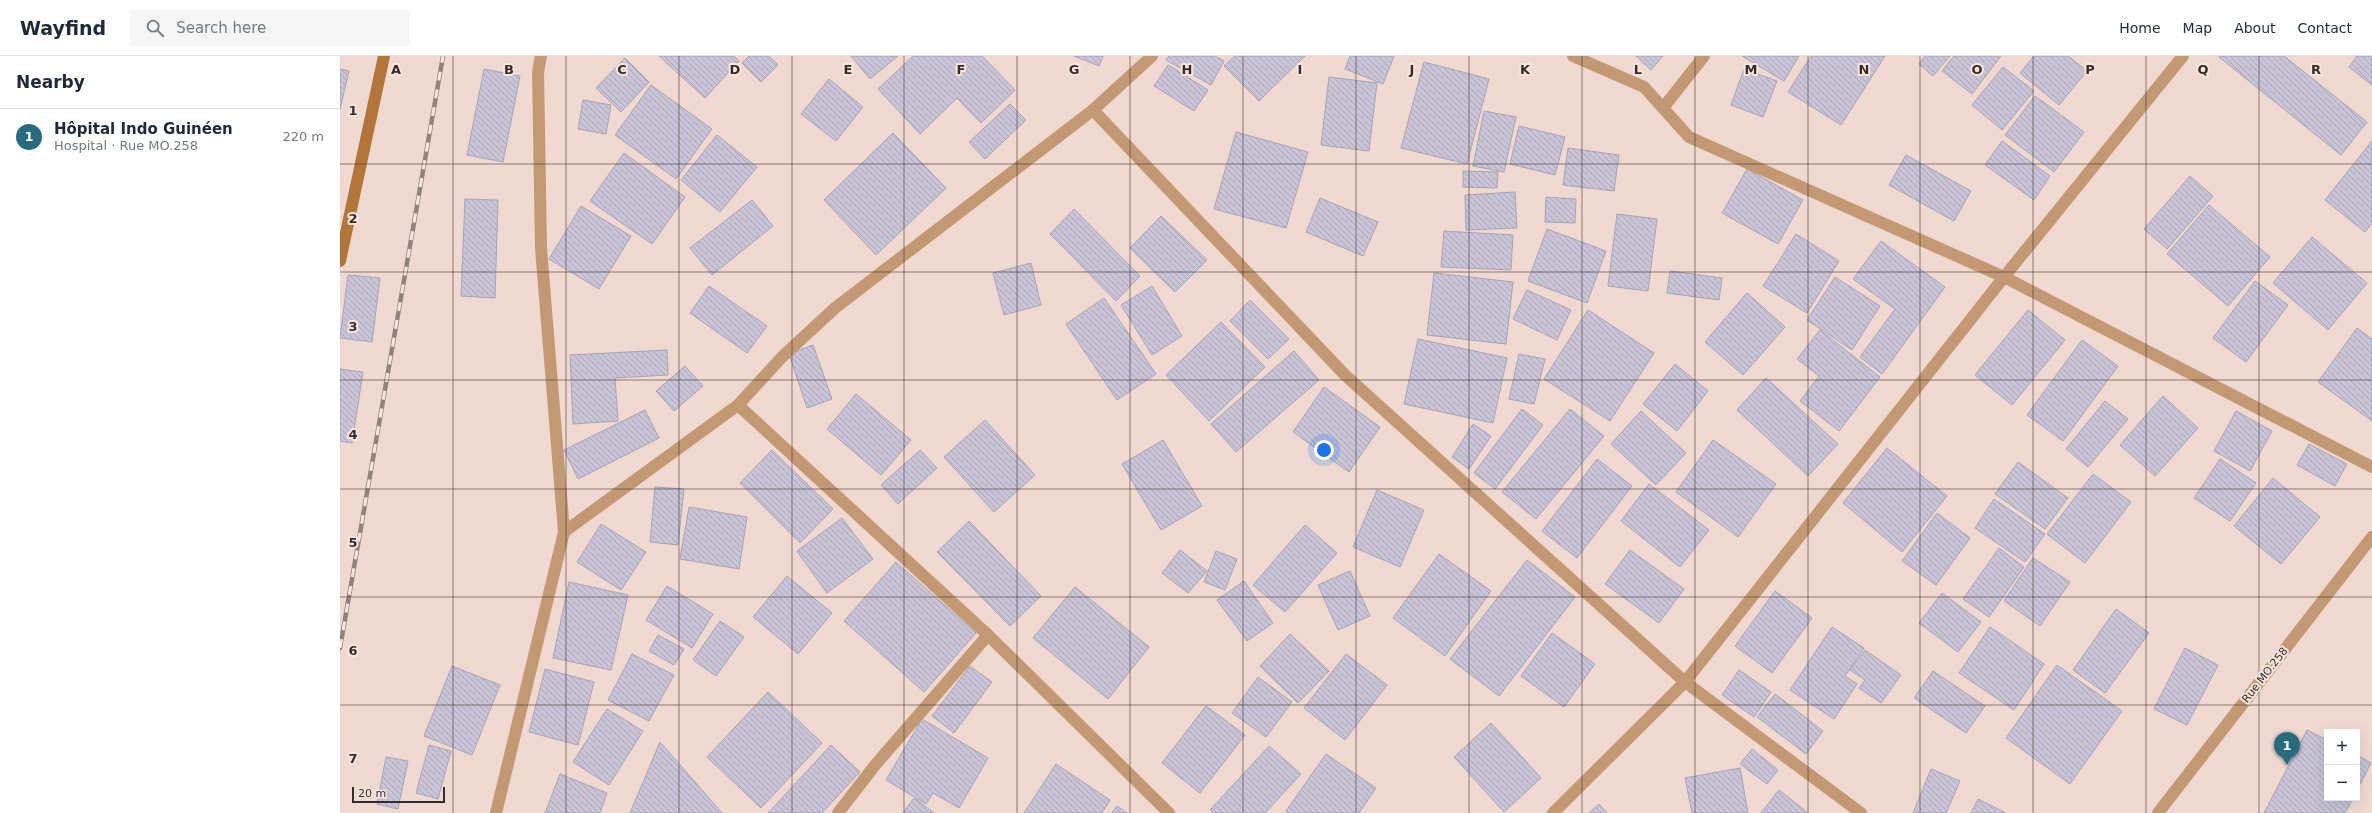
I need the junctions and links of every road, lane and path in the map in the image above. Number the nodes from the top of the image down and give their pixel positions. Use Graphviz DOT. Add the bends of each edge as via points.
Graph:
graph roads {
  1 [pos="384,56"];
  2 [pos="541,56"];
  3 [pos="1152,56"];
  4 [pos="1573,56"];
  5 [pos="1704,56"];
  6 [pos="2183,56"];
  7 [pos="1663,108"];
  8 [pos="1093,110"];
  9 [pos="340,261"];
  10 [pos="2004,277"];
  11 [pos="738,405"];
  12 [pos="2372,468"];
  13 [pos="564,532"];
  14 [pos="2372,537"];
  15 [pos="988,635"];
  16 [pos="1685,682"];
  17 [pos="496,813"];
  18 [pos="838,813"];
  19 [pos="1169,813"];
  20 [pos="1554,813"];
  21 [pos="1861,813"];
  22 [pos="2158,813"];
  1 -- 9 [label="street"];
  2 -- 13 [label="street" via="538,72 541,248"];
  3 -- 8 [label="street"];
  4 -- 7 [label="street" via="1644,87"];
  5 -- 7 [label="street"];
  6 -- 10 [label="street"];
  7 -- 10 [label="street" via="1689,137"];
  8 -- 11 [label="street" via="835,308 782,357"];
  8 -- 16 [label="street" via="1345,375"];
  10 -- 12 [label="street"];
  10 -- 16 [label="street"];
  11 -- 13 [label="street"];
  11 -- 15 [label="street"];
  13 -- 17 [label="street"];
  14 -- 22 [label="street, Rue MO.258"];
  15 -- 18 [label="street" via="876,764"];
  15 -- 19 [label="street"];
  16 -- 20 [label="street"];
  16 -- 21 [label="street"];
}
